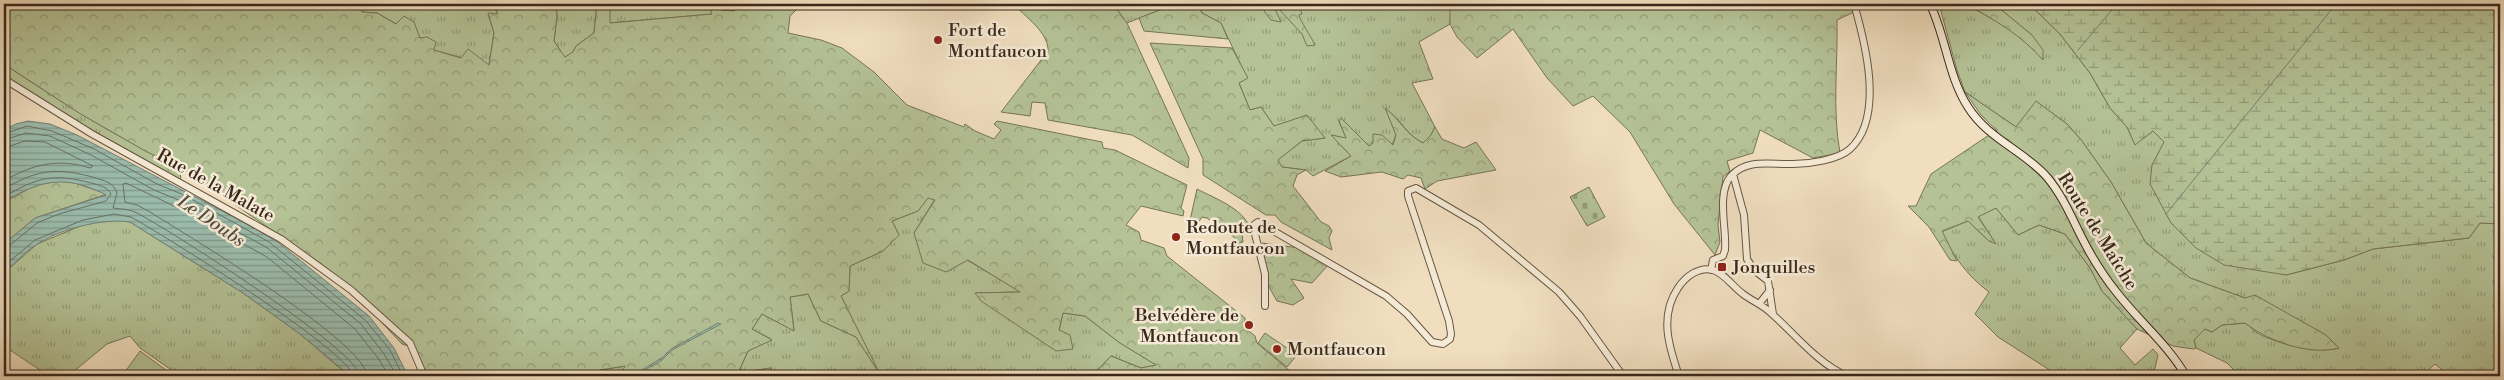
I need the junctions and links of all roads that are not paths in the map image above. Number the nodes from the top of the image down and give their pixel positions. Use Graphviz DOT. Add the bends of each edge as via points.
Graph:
graph roads {
  1 [pos="1854,4"];
  2 [pos="1930,4"];
  3 [pos="4,79"];
  4 [pos="1732,174"];
  5 [pos="1711,270"];
  6 [pos="1770,290"];
  7 [pos="1758,304"];
  8 [pos="1265,306"];
  9 [pos="1773,314"];
  10 [pos="424,376"];
  11 [pos="1623,376"];
  12 [pos="1679,376"];
  13 [pos="1847,376"];
  14 [pos="2186,376"];
  1 -- 4 [label="street" via="1869,72 1868,111 1861,137 1846,152 1833,158 1793,164 1760,163"];
  2 -- 14 [label="main road, Route de Maîche" via="1954,77 1968,108 1988,132 2030,160 2051,182 2118,294"];
  3 -- 10 [label="street, Rue de la Malate" via="92,134 275,235 351,290 401,334 410,343"];
  4 -- 5 [label="street" via="1725,191 1723,209 1725,250 1723,256 1712,260"];
  4 -- 6 [label="street" via="1744,215 1747,259 1754,270 1768,281"];
  5 -- 7 [label="street" via="1720,273"];
  5 -- 12 [label="street" via="1698,271 1688,277 1678,288 1670,307 1667,334"];
  6 -- 7 [label="street"];
  6 -- 9 [label="street"];
  7 -- 9 [label="street"];
  8 -- 11 [label="street" via="1266,274 1254,230 1258,222 1386,296 1432,342 1446,342 1451,334 1449,321 1408,196 1408,191 1416,188 1479,225 1559,292"];
  9 -- 13 [label="street" via="1829,366"];
}
